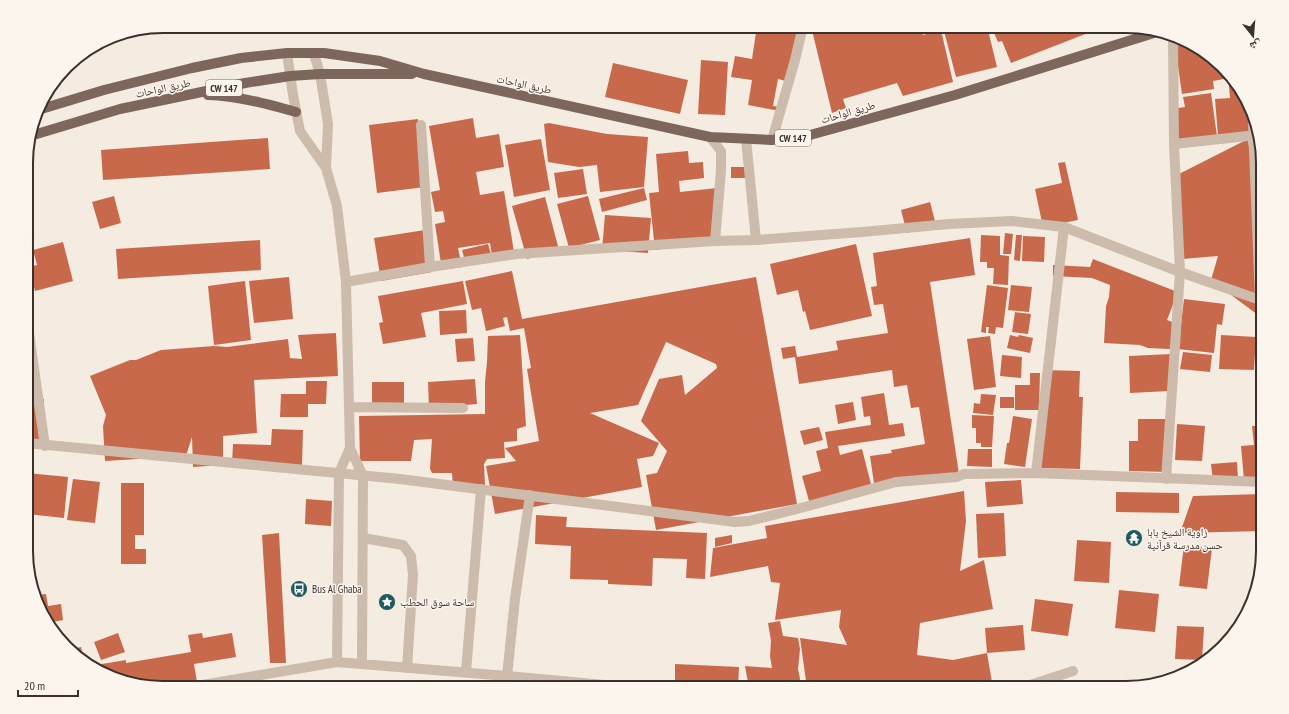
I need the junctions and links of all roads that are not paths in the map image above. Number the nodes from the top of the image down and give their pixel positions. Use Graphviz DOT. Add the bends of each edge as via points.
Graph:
graph roads {
  1 [pos="801,33"];
  2 [pos="1148,35"];
  3 [pos="1173,42"];
  4 [pos="287,53"];
  5 [pos="314,54"];
  6 [pos="320,74"];
  7 [pos="424,74"];
  8 [pos="290,76"];
  9 [pos="192,94"];
  10 [pos="45,108"];
  11 [pos="296,112"];
  12 [pos="422,125"];
  13 [pos="36,134"];
  14 [pos="1254,136"];
  15 [pos="710,138"];
  16 [pos="746,139"];
  17 [pos="772,140"];
  18 [pos="1174,144"];
  19 [pos="1256,150"];
  20 [pos="1256,163"];
  21 [pos="326,168"];
  22 [pos="1064,227"];
  23 [pos="756,240"];
  24 [pos="715,241"];
  25 [pos="430,267"];
  26 [pos="1180,272"];
  27 [pos="346,282"];
  28 [pos="1256,298"];
  29 [pos="33,364"];
  30 [pos="349,407"];
  31 [pos="463,408"];
  32 [pos="33,445"];
  33 [pos="44,446"];
  34 [pos="350,448"];
  35 [pos="1036,473"];
  36 [pos="339,474"];
  37 [pos="363,476"];
  38 [pos="1166,479"];
  39 [pos="1256,482"];
  40 [pos="481,489"];
  41 [pos="530,495"];
  42 [pos="363,538"];
  43 [pos="337,662"];
  44 [pos="362,664"];
  45 [pos="407,668"];
  46 [pos="1073,671"];
  47 [pos="466,672"];
  48 [pos="507,676"];
  49 [pos="226,681"];
  50 [pos="561,681"];
  51 [pos="1042,681"];
  1 -- 17 [label="street"];
  2 -- 17 [label="main road, طريق الواحات / CW 147" via="947,97 810,135"];
  3 -- 18 [label="street"];
  4 -- 5 [label="main road, طريق الواحات / CW 147"];
  4 -- 8 [label="street"];
  4 -- 10 [label="main road, طريق الواحات / CW 147" via="241,58 192,68"];
  5 -- 6 [label="street"];
  5 -- 7 [label="main road, طريق الواحات / CW 147" via="324,53 380,61"];
  6 -- 7 [label="main road, طريق الواحات / CW 147"];
  6 -- 8 [label="main road, طريق الواحات / CW 147"];
  6 -- 21 [label="street" via="328,124"];
  7 -- 15 [label="main road, طريق الواحات / CW 147"];
  8 -- 9 [label="main road, طريق الواحات / CW 147"];
  8 -- 11 [label="street"];
  9 -- 11 [label="main road" via="257,101"];
  9 -- 13 [label="main road, طريق الواحات / CW 147" via="120,109"];
  11 -- 21 [label="street" via="300,131"];
  12 -- 25 [label="street"];
  14 -- 18 [label="street"];
  15 -- 16 [label="main road, طريق الواحات / CW 147"];
  15 -- 24 [label="street" via="721,151"];
  16 -- 17 [label="main road, طريق الواحات / CW 147"];
  16 -- 23 [label="street"];
  18 -- 26 [label="street"];
  19 -- 20 [label="street"];
  21 -- 27 [label="street" via="337,206"];
  22 -- 23 [label="street" via="1012,221"];
  22 -- 26 [label="street"];
  22 -- 35 [label="street"];
  23 -- 24 [label="street"];
  24 -- 25 [label="street" via="516,254"];
  25 -- 27 [label="street"];
  26 -- 28 [label="street"];
  26 -- 38 [label="street"];
  27 -- 30 [label="street"];
  29 -- 33 [label="street"];
  30 -- 31 [label="street"];
  30 -- 34 [label="street"];
  32 -- 33 [label="street"];
  33 -- 36 [label="street"];
  34 -- 36 [label="street"];
  34 -- 37 [label="street"];
  35 -- 38 [label="street"];
  35 -- 41 [label="street" via="964,474 956,477 896,482 749,521 735,522"];
  36 -- 37 [label="street"];
  36 -- 43 [label="street"];
  37 -- 40 [label="street"];
  37 -- 42 [label="street"];
  38 -- 39 [label="street"];
  40 -- 41 [label="street"];
  40 -- 47 [label="street"];
  41 -- 48 [label="street"];
  42 -- 44 [label="street"];
  42 -- 45 [label="street" via="403,545 411,556 413,575"];
  43 -- 44 [label="street"];
  43 -- 49 [label="street"];
  44 -- 45 [label="street"];
  45 -- 47 [label="street"];
  46 -- 51 [label="street"];
  47 -- 48 [label="street"];
  48 -- 50 [label="street"];
}
